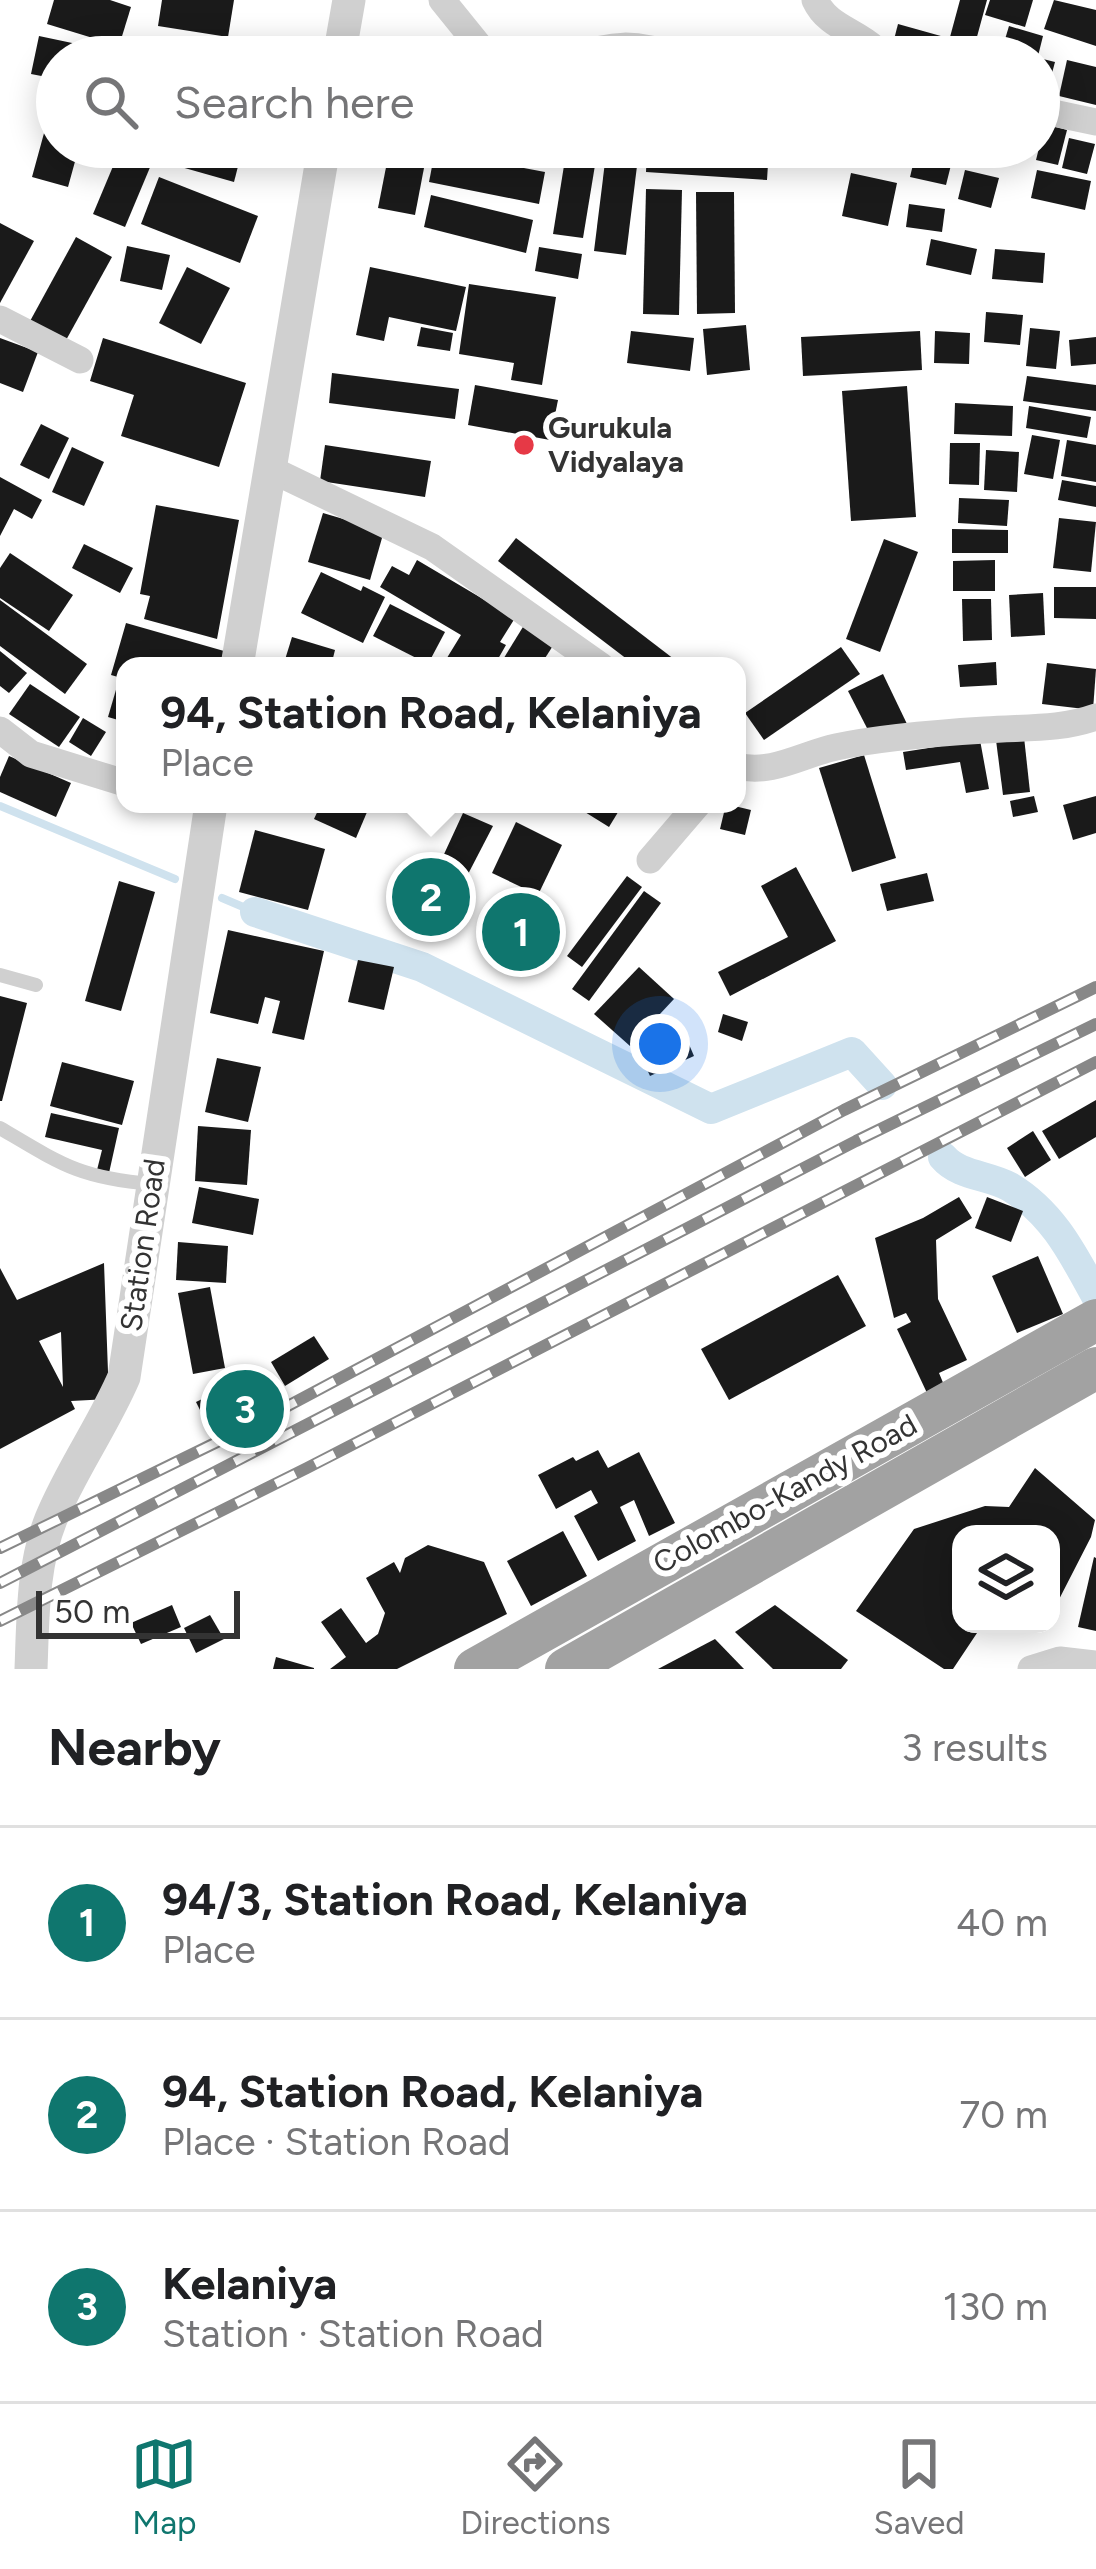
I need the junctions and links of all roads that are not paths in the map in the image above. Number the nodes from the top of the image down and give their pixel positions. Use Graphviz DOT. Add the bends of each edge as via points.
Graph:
graph roads {
  1 [pos="349,0"];
  2 [pos="442,0"];
  3 [pos="815,0"];
  4 [pos="343,36"];
  5 [pos="471,36"];
  6 [pos="856,36"];
  7 [pos="1060,114"];
  8 [pos="1096,122"];
  9 [pos="320,168"];
  10 [pos="0,320"];
  11 [pos="80,360"];
  12 [pos="270,469"];
  13 [pos="239,657"];
  14 [pos="589,657"];
  15 [pos="1096,717"];
  16 [pos="0,730"];
  17 [pos="746,768"];
  18 [pos="116,780"];
  19 [pos="204,813"];
  20 [pos="690,813"];
  21 [pos="650,860"];
  22 [pos="0,975"];
  23 [pos="36,985"];
  24 [pos="0,1128"];
  25 [pos="152,1184"];
  26 [pos="1096,1320"];
  27 [pos="1096,1368"];
  28 [pos="1096,1664"];
  29 [pos="31,1669"];
  30 [pos="475,1669"];
  31 [pos="566,1669"];
  32 [pos="1031,1669"];
  1 -- 4 [label="street"];
  2 -- 5 [label="street"];
  3 -- 6 [label="street" via="828,20"];
  7 -- 8 [label="street"];
  9 -- 12 [label="street"];
  10 -- 11 [label="street"];
  12 -- 13 [label="street"];
  12 -- 14 [label="street" via="432,547"];
  15 -- 17 [label="street" via="836,747"];
  16 -- 18 [label="street" via="31,754"];
  19 -- 25 [label="street, Station Road"];
  20 -- 21 [label="street"];
  22 -- 23 [label="lane"];
  24 -- 25 [label="lane" via="72,1171"];
  25 -- 29 [label="street, Station Road" via="124,1377 49,1522"];
  26 -- 30 [label="highway, Colombo-Kandy Road"];
  27 -- 31 [label="highway, Colombo-Kandy Road"];
  28 -- 32 [label="street" via="1060,1660"];
}
